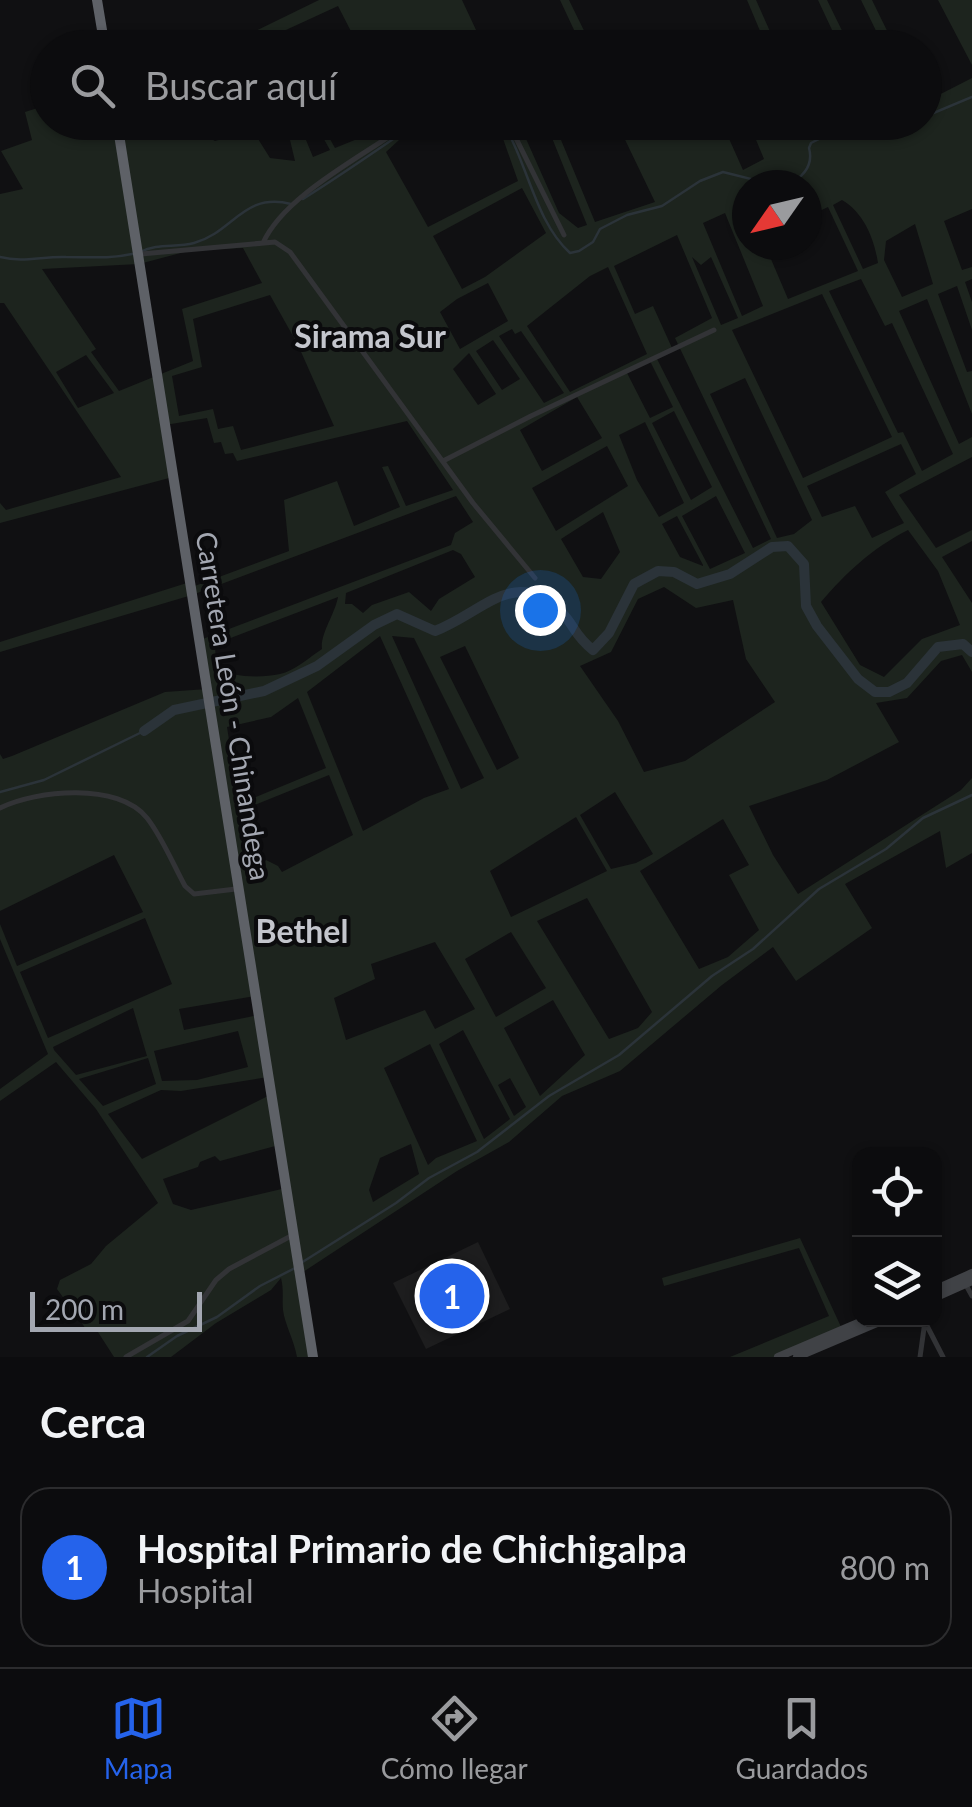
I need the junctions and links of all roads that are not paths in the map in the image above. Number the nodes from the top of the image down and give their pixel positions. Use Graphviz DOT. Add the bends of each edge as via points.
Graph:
graph roads {
  1 [pos="97,0"];
  2 [pos="101,30"];
  3 [pos="119,140"];
  4 [pos="384,140"];
  5 [pos="517,140"];
  6 [pos="564,235"];
  7 [pos="262,243"];
  8 [pos="137,252"];
  9 [pos="714,330"];
  10 [pos="443,462"];
  11 [pos="536,578"];
  12 [pos="0,808"];
  13 [pos="239,888"];
  14 [pos="294,1235"];
  15 [pos="969,1279"];
  16 [pos="942,1290"];
  17 [pos="972,1296"];
  18 [pos="853,1327"];
  19 [pos="854,1327"];
  20 [pos="923,1327"];
  21 [pos="928,1327"];
  22 [pos="126,1357"];
  23 [pos="313,1357"];
  24 [pos="778,1357"];
  25 [pos="797,1357"];
  26 [pos="920,1357"];
  27 [pos="943,1357"];
  1 -- 2 [label="highway"];
  3 -- 8 [label="highway, Carretera León - Chinandega"];
  4 -- 7 [label="street" via="292,204"];
  5 -- 6 [label="street"];
  7 -- 8 [label="street"];
  7 -- 10 [label="street" via="290,252"];
  8 -- 13 [label="highway, Carretera León - Chinandega"];
  9 -- 10 [label="street"];
  10 -- 11 [label="street"];
  12 -- 13 [label="street" via="56,793 134,804 194,894"];
  13 -- 14 [label="highway, Carretera León - Chinandega"];
  14 -- 22 [label="street" via="229,1269 188,1321"];
  14 -- 23 [label="highway, Carretera León - Chinandega"];
  15 -- 16 [label="main road"];
  15 -- 17 [label="street"];
  18 -- 24 [label="main road"];
  19 -- 25 [label="main road"];
  20 -- 26 [label="street"];
  21 -- 27 [label="street"];
}
